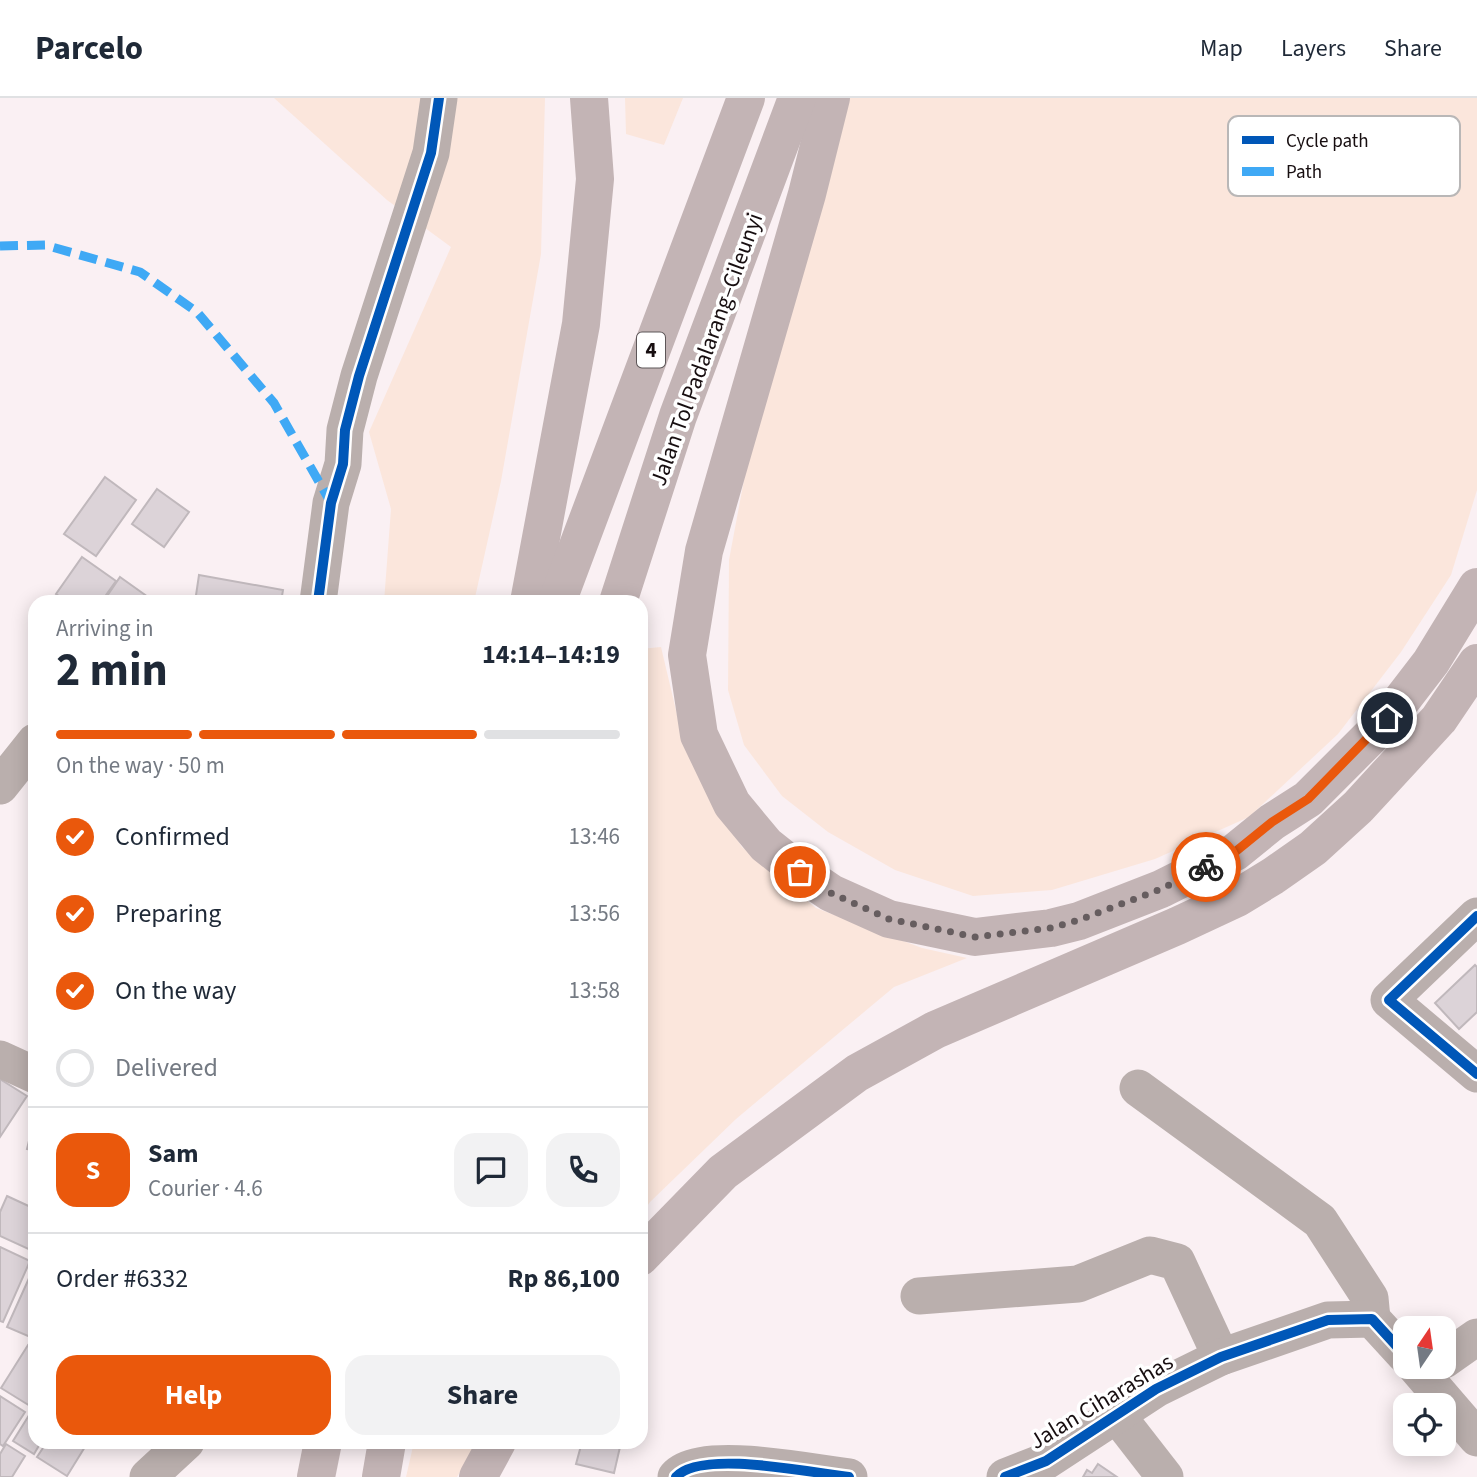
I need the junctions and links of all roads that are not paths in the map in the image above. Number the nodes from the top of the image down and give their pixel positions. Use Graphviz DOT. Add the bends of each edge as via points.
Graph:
graph roads {
  1 [pos="439,98"];
  2 [pos="589,98"];
  3 [pos="746,98"];
  4 [pos="797,98"];
  5 [pos="831,98"];
  6 [pos="1477,587"];
  7 [pos="319,595"];
  8 [pos="530,595"];
  9 [pos="560,595"];
  10 [pos="620,595"];
  11 [pos="1477,663"];
  12 [pos="28,751"];
  13 [pos="0,786"];
  14 [pos="1477,916"];
  15 [pos="0,1059"];
  16 [pos="28,1072"];
  17 [pos="1477,1074"];
  18 [pos="1138,1088"];
  19 [pos="648,1249"];
  20 [pos="919,1296"];
  21 [pos="1372,1319"];
  22 [pos="1477,1337"];
  23 [pos="1393,1338"];
  24 [pos="1456,1348"];
  25 [pos="1221,1357"];
  26 [pos="1434,1379"];
  27 [pos="1116,1414"];
  28 [pos="1477,1438"];
  29 [pos="178,1449"];
  30 [pos="322,1449"];
  31 [pos="386,1449"];
  32 [pos="493,1449"];
  33 [pos="148,1477"];
  34 [pos="316,1477"];
  35 [pos="381,1477"];
  36 [pos="478,1477"];
  37 [pos="676,1477"];
  38 [pos="849,1477"];
  39 [pos="1005,1477"];
  40 [pos="1166,1477"];
  1 -- 7 [label="street" via="430,153 345,430"];
  2 -- 8 [label="highway" via="595,179 581,324"];
  3 -- 9 [label="highway, 4"];
  4 -- 10 [label="highway, Jalan Tol Padalarang–Cileunyi / 4" via="678,416"];
  5 -- 6 [label="highway" via="704,551 687,655 699,734 732,804 766,845 800,872 848,902 889,919 975,937 1051,928 1161,889 1235,852 1308,799 1401,701"];
  11 -- 19 [label="highway" via="1439,719 1358,807 1313,848 1237,898 935,1030 857,1073 723,1172"];
  12 -- 13 [label="street"];
  14 -- 17 [label="street" via="1389,1000"];
  15 -- 16 [label="street"];
  18 -- 21 [label="street" via="1320,1221 1370,1298"];
  20 -- 25 [label="street" via="1078,1284 1150,1255 1177,1262"];
  21 -- 23 [label="street"];
  21 -- 25 [label="street, Jalan Ciharashas" via="1328,1320"];
  22 -- 24 [label="street"];
  25 -- 27 [label="street, Jalan Ciharashas"];
  26 -- 28 [label="street"];
  27 -- 39 [label="street, Jalan Ciharashas" via="1046,1461"];
  27 -- 40 [label="street"];
  29 -- 33 [label="street"];
  30 -- 34 [label="highway"];
  31 -- 35 [label="highway"];
  32 -- 36 [label="highway"];
  37 -- 38 [label="street" via="696,1464 725,1462"];
}
